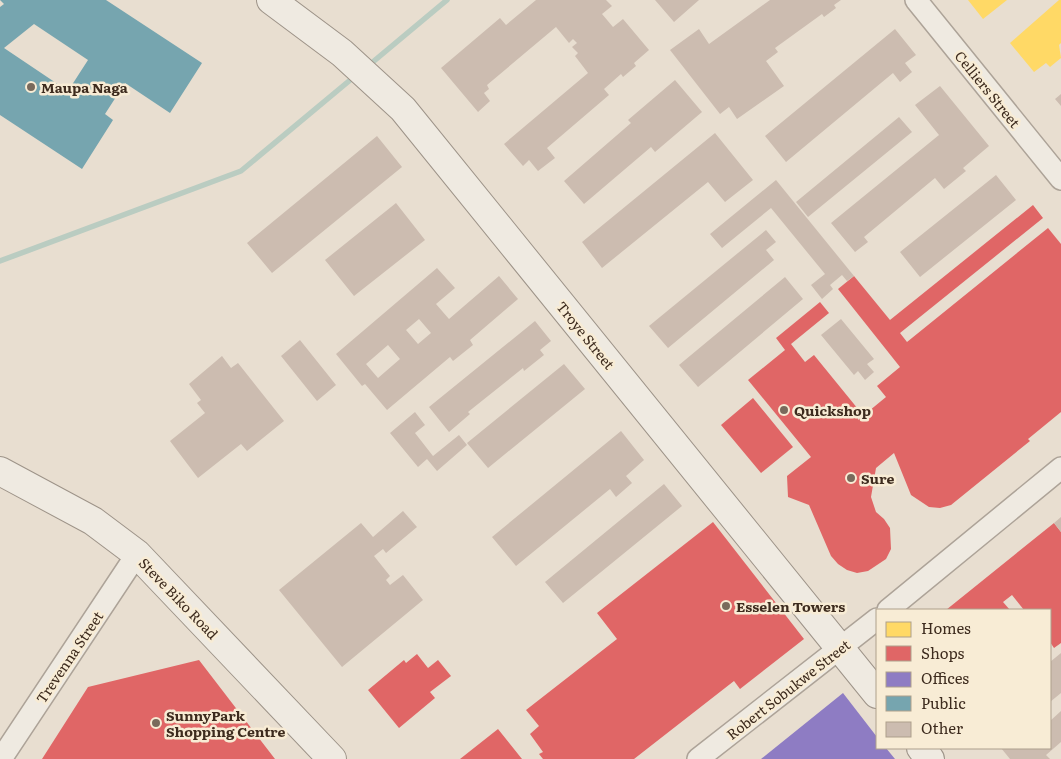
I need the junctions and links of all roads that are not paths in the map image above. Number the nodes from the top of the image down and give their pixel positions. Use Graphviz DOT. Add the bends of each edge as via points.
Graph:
graph roads {
  1 [pos="271,0"];
  2 [pos="916,0"];
  3 [pos="1061,178"];
  4 [pos="1061,468"];
  5 [pos="0,471"];
  6 [pos="137,554"];
  7 [pos="889,609"];
  8 [pos="876,620"];
  9 [pos="841,649"];
  10 [pos="876,693"];
  11 [pos="922,749"];
  12 [pos="1,759"];
  13 [pos="332,759"];
  14 [pos="698,759"];
  15 [pos="930,759"];
  1 -- 9 [label="main road, Troye Street" via="350,60 403,109"];
  2 -- 3 [label="street, Celliers Street"];
  4 -- 7 [label="street"];
  5 -- 6 [label="main road, Steve Biko Road" via="93,521"];
  6 -- 12 [label="street, Trevenna Street"];
  6 -- 13 [label="main road, Steve Biko Road"];
  8 -- 9 [label="street, Robert Sobukwe Street"];
  9 -- 10 [label="main road, Troye Street"];
  9 -- 14 [label="street, Robert Sobukwe Street"];
  11 -- 15 [label="main road"];
}
